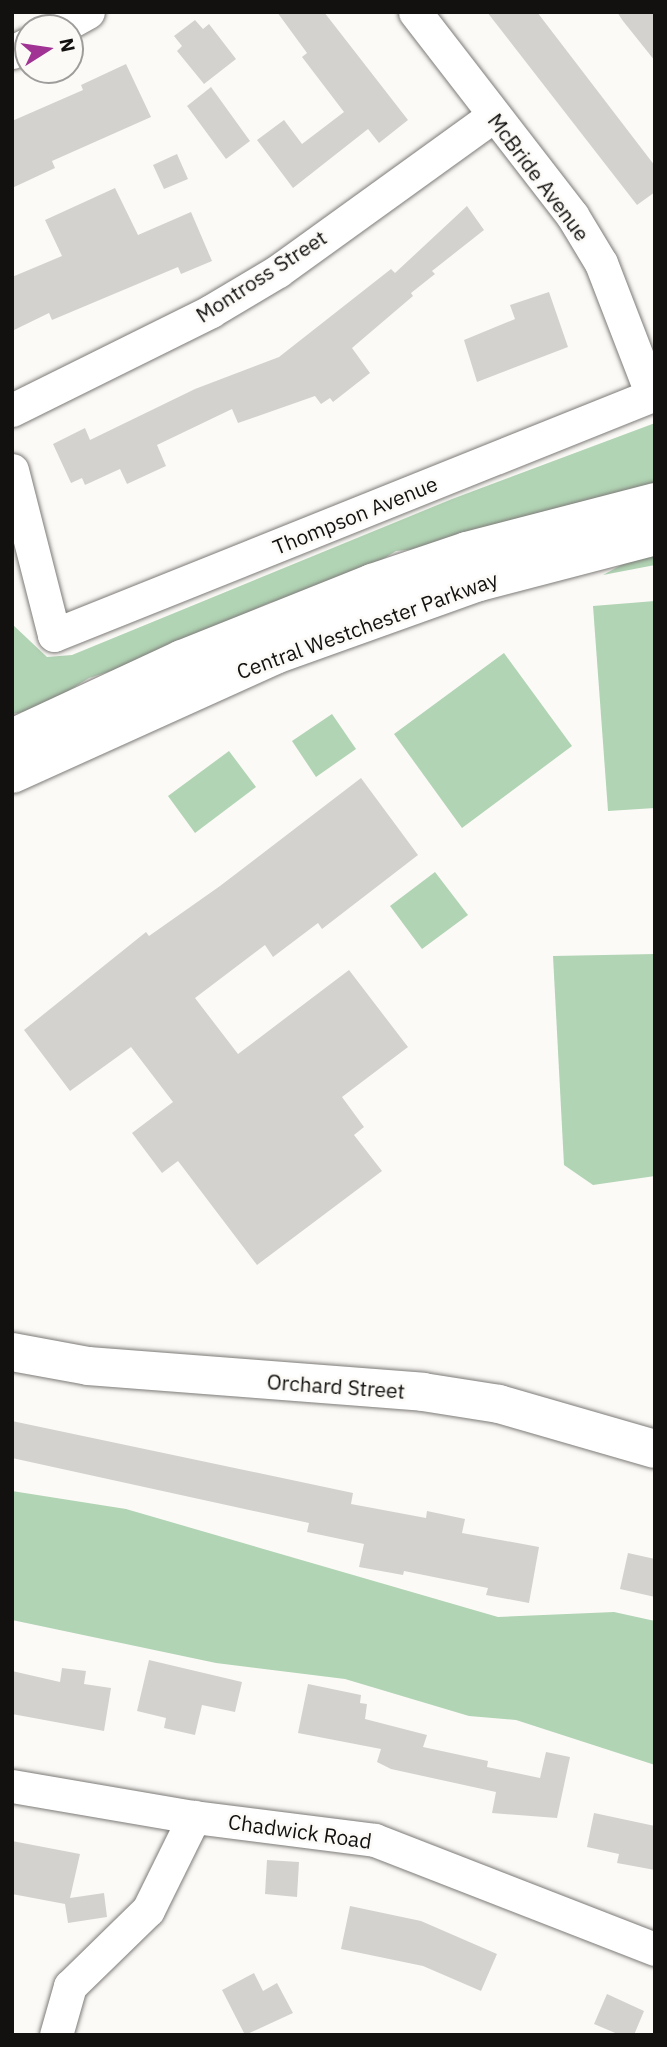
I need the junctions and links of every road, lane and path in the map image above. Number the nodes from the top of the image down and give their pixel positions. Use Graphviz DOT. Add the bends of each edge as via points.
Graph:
graph roads {
  1 [pos="415,12"];
  2 [pos="494,115"];
  3 [pos="653,395"];
  4 [pos="12,410"];
  5 [pos="12,470"];
  6 [pos="655,502"];
  7 [pos="655,536"];
  8 [pos="12,738"];
  9 [pos="12,774"];
  10 [pos="12,1352"];
  11 [pos="655,1449"];
  12 [pos="12,1786"];
  13 [pos="194,1817"];
  14 [pos="655,1949"];
  15 [pos="56,2035"];
  1 -- 2 [label="street, McBride Avenue"];
  2 -- 3 [label="street, McBride Avenue" via="572,215 601,263"];
  2 -- 4 [label="street, Montross Street" via="278,271 211,312"];
  3 -- 5 [label="street, Thompson Avenue" via="54,635"];
  6 -- 8 [label="main road, Central Westchester Parkway" via="467,551 372,583 182,659"];
  7 -- 9 [label="main road, Central Westchester Parkway" via="479,582 275,655"];
  10 -- 11 [label="main road, Orchard Street" via="88,1366 423,1392 499,1404"];
  12 -- 13 [label="street, Chadwick Road"];
  13 -- 14 [label="street, Chadwick Road" via="375,1840"];
  13 -- 15 [label="street" via="148,1909 70,1986"];
}
